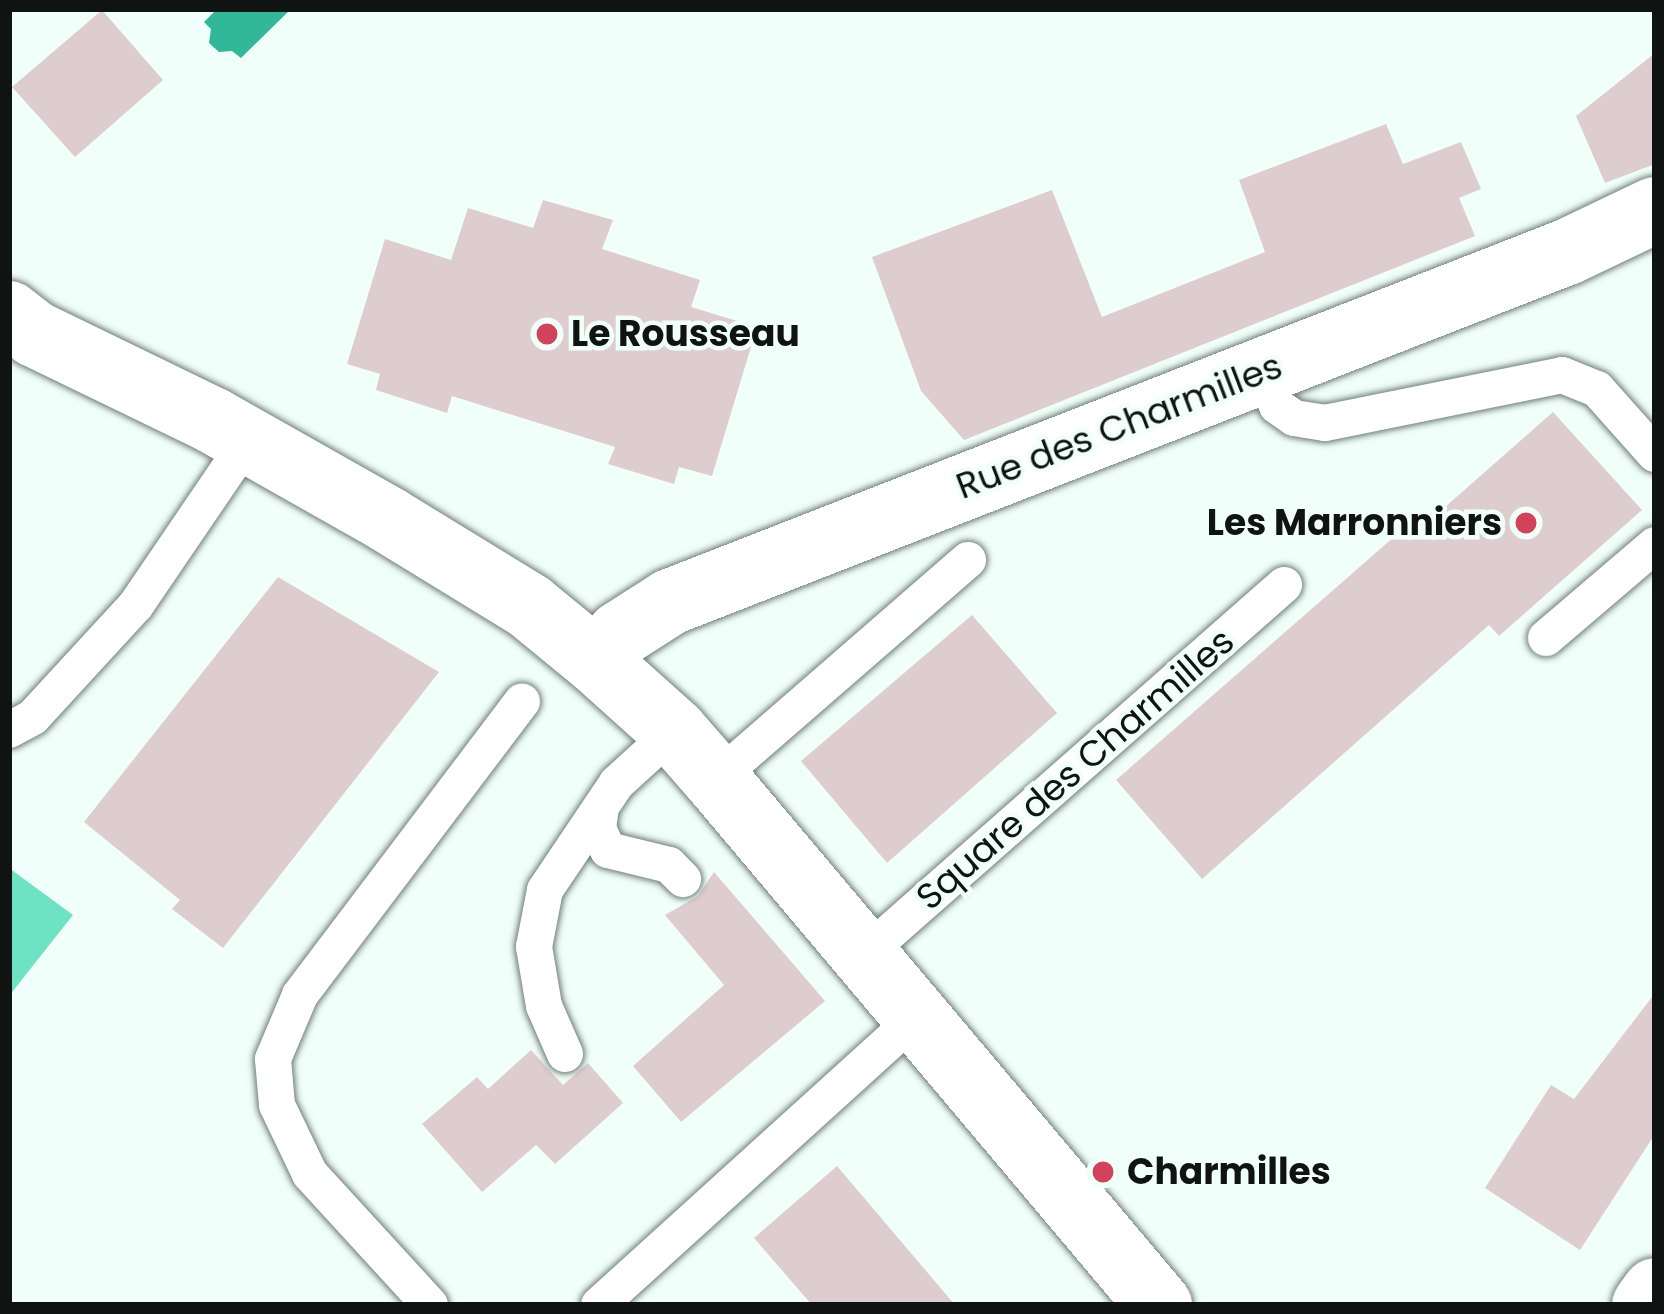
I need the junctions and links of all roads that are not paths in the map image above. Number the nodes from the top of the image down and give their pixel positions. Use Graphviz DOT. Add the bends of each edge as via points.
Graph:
graph roads {
  1 [pos="1655,210"];
  2 [pos="9,314"];
  3 [pos="1261,371"];
  4 [pos="248,440"];
  5 [pos="1655,454"];
  6 [pos="1655,545"];
  7 [pos="968,560"];
  8 [pos="1284,585"];
  9 [pos="1546,638"];
  10 [pos="596,661"];
  11 [pos="522,701"];
  12 [pos="9,730"];
  13 [pos="695,755"];
  14 [pos="601,807"];
  15 [pos="682,879"];
  16 [pos="866,953"];
  17 [pos="919,1015"];
  18 [pos="565,1054"];
  19 [pos="1655,1291"];
  20 [pos="430,1305"];
  21 [pos="599,1305"];
  22 [pos="1159,1305"];
  23 [pos="1645,1305"];
  1 -- 3 [label="street, Rue des Charmilles"];
  2 -- 4 [label="street"];
  3 -- 5 [label="lane" via="1277,406 1325,423 1562,375 1597,389"];
  3 -- 10 [label="street, Rue des Charmilles" via="670,602 620,634"];
  4 -- 10 [label="street" via="529,606"];
  4 -- 12 [label="lane" via="136,605 33,717"];
  6 -- 9 [label="lane"];
  7 -- 13 [label="lane"];
  8 -- 16 [label="lane, Square des Charmilles"];
  10 -- 13 [label="street"];
  11 -- 20 [label="lane" via="300,994 273,1058 277,1106 310,1174"];
  13 -- 14 [label="lane" via="617,783"];
  13 -- 16 [label="street"];
  14 -- 15 [label="lane" via="598,828 608,850 669,865"];
  14 -- 18 [label="lane" via="544,890 536,917 544,1006"];
  16 -- 17 [label="street"];
  17 -- 21 [label="lane"];
  17 -- 22 [label="street"];
  19 -- 23 [label="street"];
}
